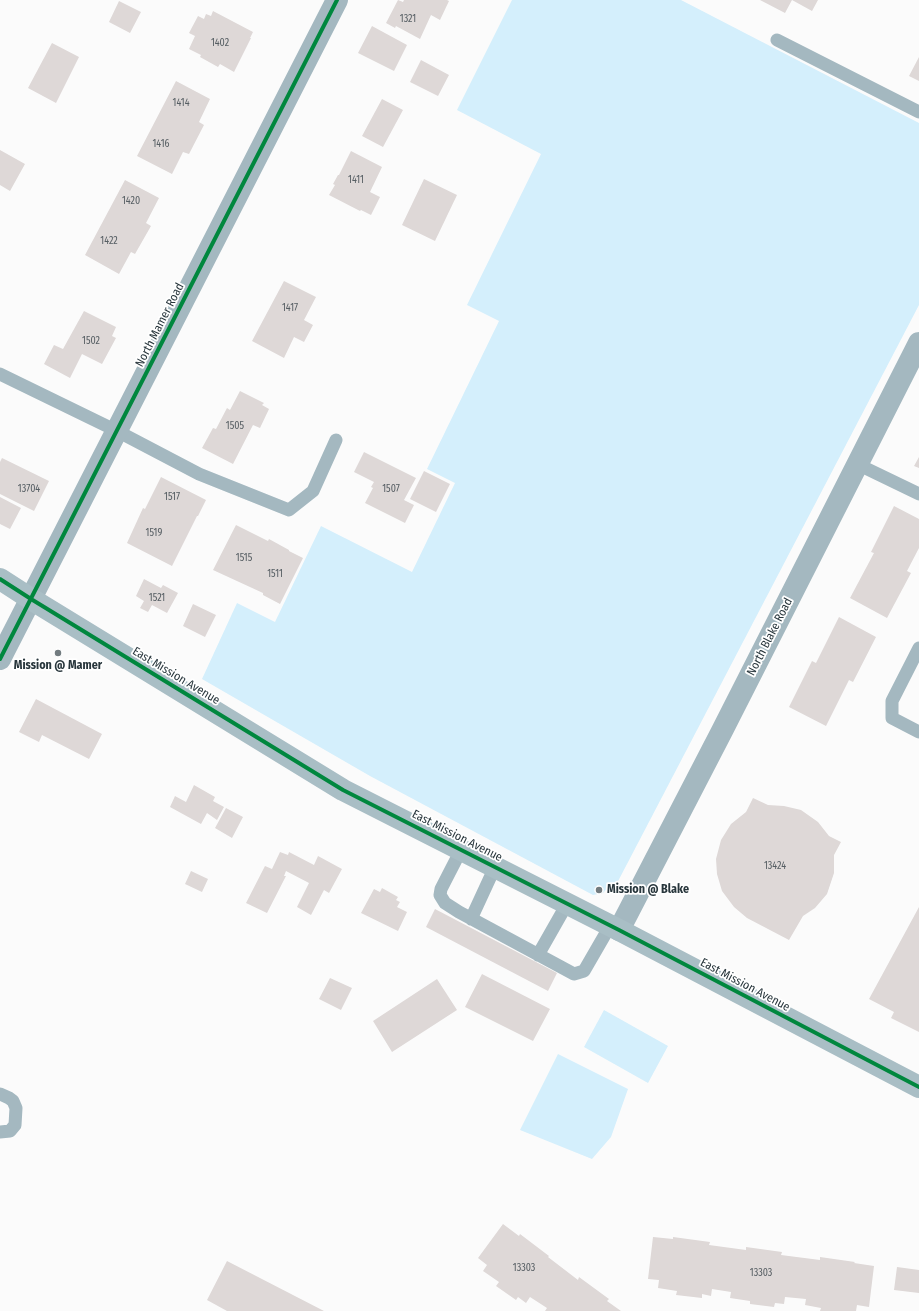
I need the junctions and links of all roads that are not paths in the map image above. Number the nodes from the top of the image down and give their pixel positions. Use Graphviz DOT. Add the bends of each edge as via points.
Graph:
graph roads {
  1 [pos="338,0"];
  2 [pos="777,40"];
  3 [pos="919,112"];
  4 [pos="919,343"];
  5 [pos="0,374"];
  6 [pos="117,431"];
  7 [pos="336,440"];
  8 [pos="857,464"];
  9 [pos="919,494"];
  10 [pos="0,579"];
  11 [pos="31,599"];
  12 [pos="919,648"];
  13 [pos="0,658"];
  14 [pos="919,732"];
  15 [pos="461,850"];
  16 [pos="495,867"];
  17 [pos="567,904"];
  18 [pos="471,918"];
  19 [pos="614,928"];
  20 [pos="538,955"];
  21 [pos="919,1087"];
  22 [pos="0,1094"];
  23 [pos="0,1132"];
  1 -- 6 [label="street, North Mamer Road"];
  2 -- 3 [label="lane"];
  4 -- 8 [label="street, North Blake Road"];
  5 -- 6 [label="lane"];
  6 -- 7 [label="lane" via="199,474 289,510 313,491"];
  6 -- 11 [label="street, North Mamer Road"];
  8 -- 9 [label="lane"];
  8 -- 19 [label="street, North Blake Road" via="722,731"];
  10 -- 11 [label="street, East Mission Avenue"];
  11 -- 13 [label="street, North Mamer Road"];
  11 -- 15 [label="street, East Mission Avenue" via="343,790"];
  12 -- 14 [label="lane" via="892,701 892,718"];
  15 -- 16 [label="street, East Mission Avenue"];
  15 -- 18 [label="lane" via="440,895 445,903"];
  16 -- 17 [label="street, East Mission Avenue"];
  16 -- 18 [label="lane"];
  17 -- 19 [label="street, East Mission Avenue"];
  17 -- 20 [label="lane"];
  18 -- 20 [label="lane"];
  19 -- 20 [label="lane" via="584,971 574,974"];
  19 -- 21 [label="street, East Mission Avenue"];
  22 -- 23 [label="lane" via="10,1098 16,1108 15,1125 10,1131"];
}
